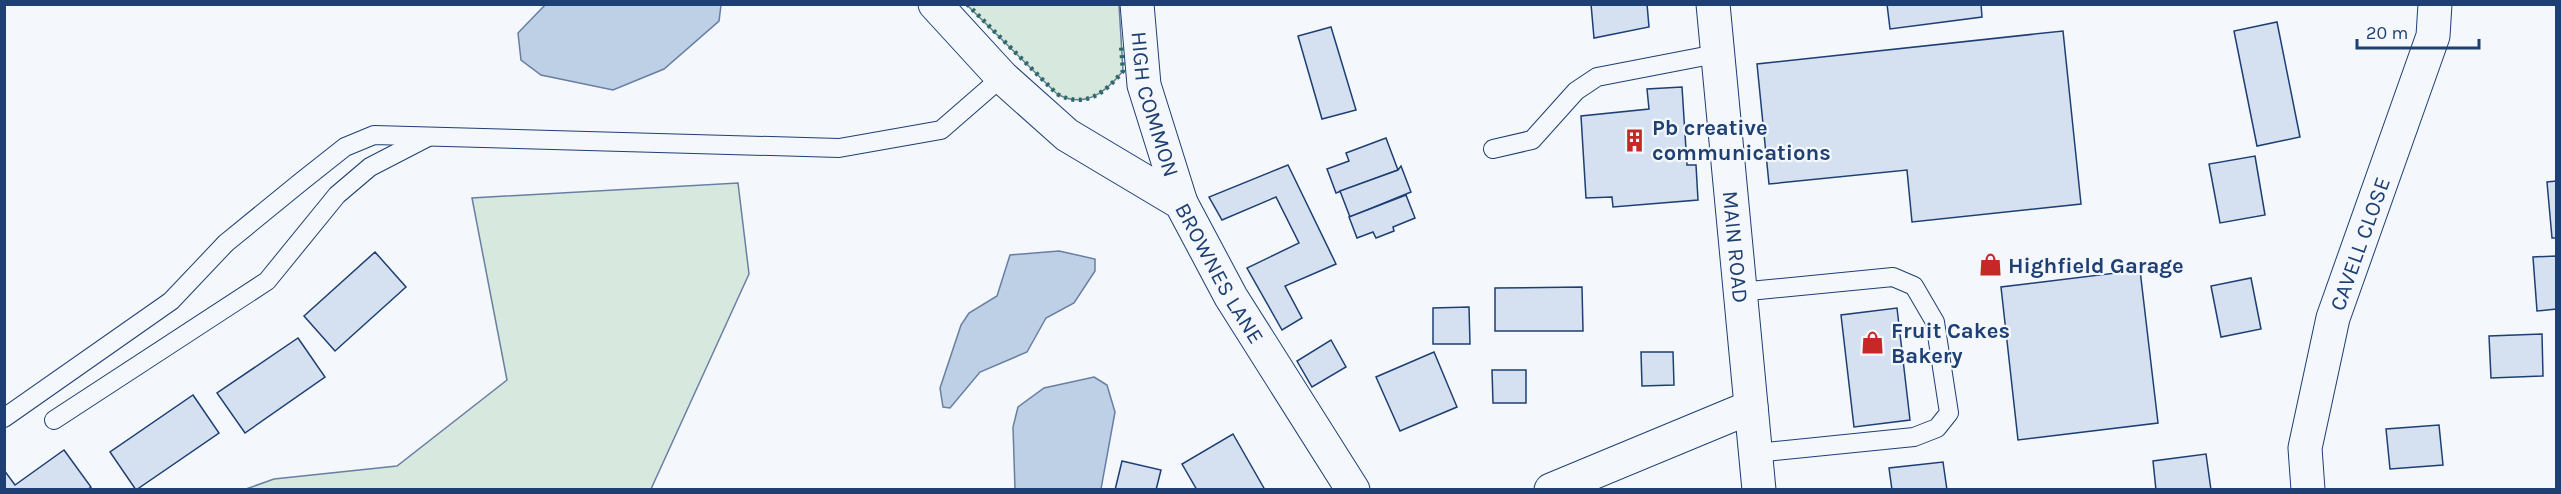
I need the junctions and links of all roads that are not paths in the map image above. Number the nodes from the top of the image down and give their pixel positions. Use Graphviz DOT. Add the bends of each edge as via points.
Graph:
graph roads {
  1 [pos="935,4"];
  2 [pos="1137,4"];
  3 [pos="1713,4"];
  4 [pos="2435,4"];
  5 [pos="1716,54"];
  6 [pos="1002,77"];
  7 [pos="429,136"];
  8 [pos="1493,149"];
  9 [pos="1181,202"];
  10 [pos="1739,292"];
  11 [pos="1751,407"];
  12 [pos="4,418"];
  13 [pos="54,420"];
  14 [pos="1756,453"];
  15 [pos="1353,489"];
  16 [pos="1551,489"];
  17 [pos="1759,489"];
  18 [pos="2308,489"];
  1 -- 6 [label="street, BROWNES LANE"];
  2 -- 9 [label="street, HIGH COMMON" via="1144,86"];
  3 -- 5 [label="street, MAIN ROAD"];
  4 -- 18 [label="street, CAVELL CLOSE" via="2433,36 2333,318 2305,448"];
  5 -- 8 [label="lane" via="1597,77 1576,91 1532,140"];
  5 -- 10 [label="street, MAIN ROAD"];
  6 -- 7 [label="lane" via="940,130 838,148"];
  6 -- 9 [label="street, BROWNES LANE" via="1067,135"];
  7 -- 12 [label="lane" via="374,135 345,147 226,243 171,301"];
  7 -- 13 [label="lane" via="370,167 337,195 267,281"];
  9 -- 15 [label="street, BROWNES LANE" via="1232,297"];
  10 -- 11 [label="street, MAIN ROAD"];
  10 -- 14 [label="lane" via="1893,277 1914,286 1935,322 1949,413 1937,428 1914,437"];
  11 -- 14 [label="street, MAIN ROAD"];
  11 -- 16 [label="street"];
  14 -- 17 [label="street, MAIN ROAD"];
}
